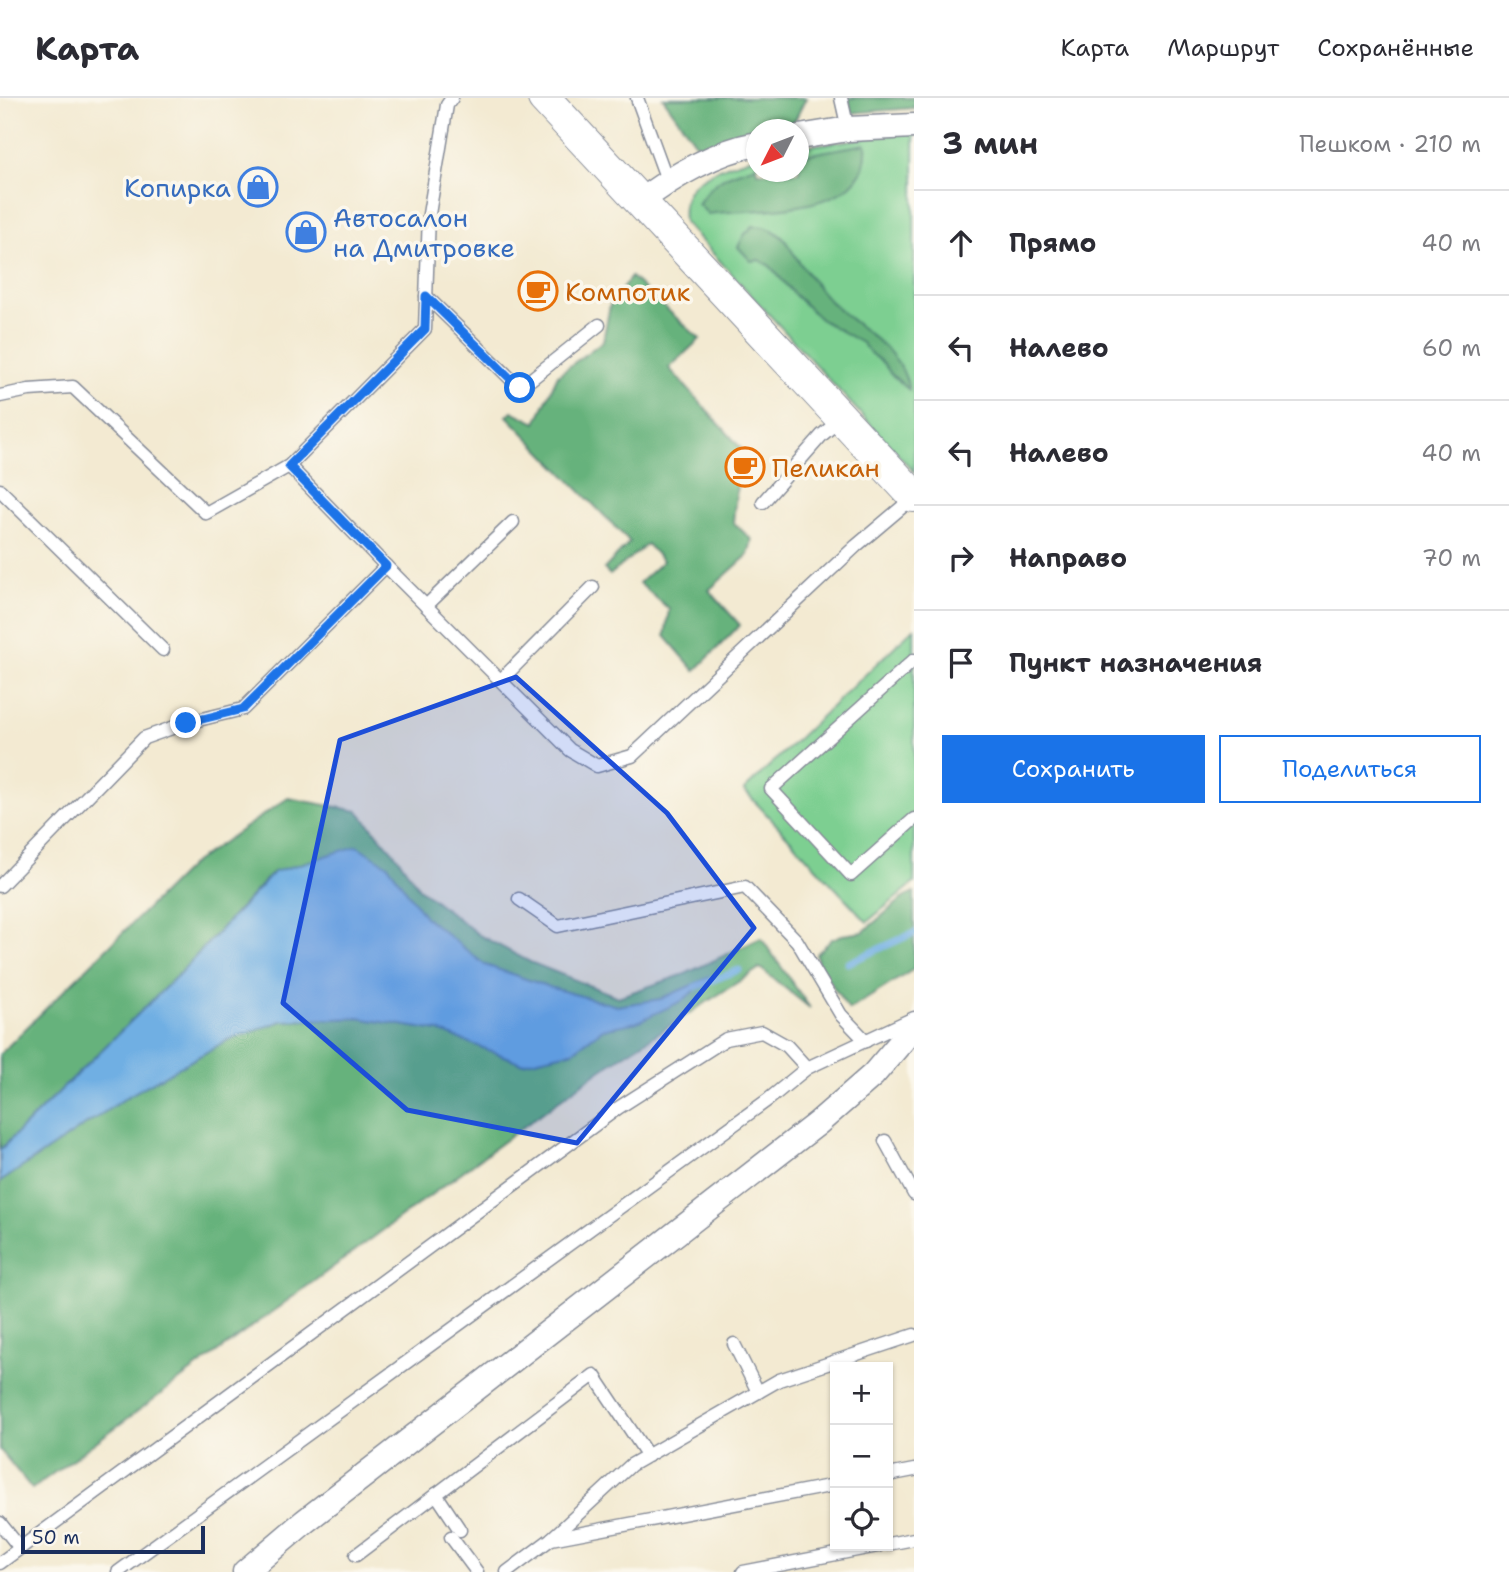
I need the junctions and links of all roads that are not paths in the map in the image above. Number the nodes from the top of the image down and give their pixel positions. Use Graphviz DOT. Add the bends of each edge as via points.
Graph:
graph roads {
  1 [pos="452,98"];
  2 [pos="544,98"];
  3 [pos="637,98"];
  4 [pos="841,98"];
  5 [pos="914,126"];
  6 [pos="848,129"];
  7 [pos="809,135"];
  8 [pos="746,146"];
  9 [pos="667,180"];
  10 [pos="641,201"];
  11 [pos="426,296"];
  12 [pos="599,326"];
  13 [pos="0,396"];
  14 [pos="842,418"];
  15 [pos="289,466"];
  16 [pos="0,490"];
  17 [pos="914,497"];
  18 [pos="763,502"];
  19 [pos="513,522"];
  20 [pos="386,566"];
  21 [pos="593,587"];
  22 [pos="426,606"];
  23 [pos="163,650"];
  24 [pos="914,660"];
  25 [pos="502,680"];
  26 [pos="914,819"];
  27 [pos="0,886"];
  28 [pos="519,899"];
  29 [pos="914,1018"];
  30 [pos="914,1027"];
  31 [pos="866,1041"];
  32 [pos="807,1068"];
  33 [pos="885,1141"];
  34 [pos="914,1194"];
  35 [pos="914,1335"];
  36 [pos="734,1344"];
  37 [pos="758,1392"];
  38 [pos="648,1456"];
  39 [pos="914,1470"];
  40 [pos="893,1474"];
  41 [pos="830,1486"];
  42 [pos="436,1494"];
  43 [pos="0,1523"];
  44 [pos="551,1539"];
  45 [pos="914,1539"];
  46 [pos="893,1543"];
  47 [pos="20,1548"];
  48 [pos="852,1551"];
  49 [pos="356,1555"];
  50 [pos="0,1563"];
  51 [pos="118,1572"];
  52 [pos="245,1572"];
  53 [pos="477,1572"];
  54 [pos="507,1572"];
  55 [pos="743,1572"];
  1 -- 11 [label="lane" via="447,105 429,214"];
  2 -- 10 [label="street"];
  3 -- 9 [label="lane"];
  4 -- 6 [label="lane"];
  5 -- 6 [label="street"];
  6 -- 7 [label="street"];
  8 -- 9 [label="street"];
  9 -- 10 [label="street"];
  10 -- 14 [label="street"];
  11 -- 12 [label="lane" via="520,388"];
  11 -- 15 [label="lane" via="425,329"];
  13 -- 15 [label="lane" via="73,387 206,513"];
  14 -- 17 [label="street"];
  14 -- 18 [label="lane"];
  15 -- 20 [label="lane"];
  16 -- 23 [label="lane"];
  17 -- 25 [label="lane" via="632,756 597,766 570,750"];
  19 -- 22 [label="lane"];
  20 -- 22 [label="lane"];
  20 -- 27 [label="lane" via="243,709 144,738"];
  21 -- 25 [label="lane"];
  22 -- 25 [label="lane"];
  24 -- 26 [label="lane" via="771,789 851,876"];
  28 -- 31 [label="lane" via="558,926 745,887 797,941 841,1015"];
  29 -- 31 [label="lane"];
  30 -- 52 [label="street" via="873,1075 818,1123"];
  31 -- 32 [label="lane"];
  32 -- 47 [label="lane" via="787,1046 762,1032 726,1039 618,1108"];
  32 -- 51 [label="lane"];
  33 -- 34 [label="lane"];
  35 -- 37 [label="lane" via="779,1380"];
  36 -- 37 [label="lane"];
  37 -- 38 [label="lane"];
  38 -- 42 [label="lane" via="594,1375"];
  38 -- 44 [label="lane" via="631,1465"];
  39 -- 40 [label="lane"];
  41 -- 44 [label="lane"];
  42 -- 49 [label="lane"];
  42 -- 53 [label="lane"];
  43 -- 47 [label="lane"];
  44 -- 54 [label="lane"];
  45 -- 46 [label="lane"];
  47 -- 50 [label="lane"];
  48 -- 55 [label="lane"];
}
